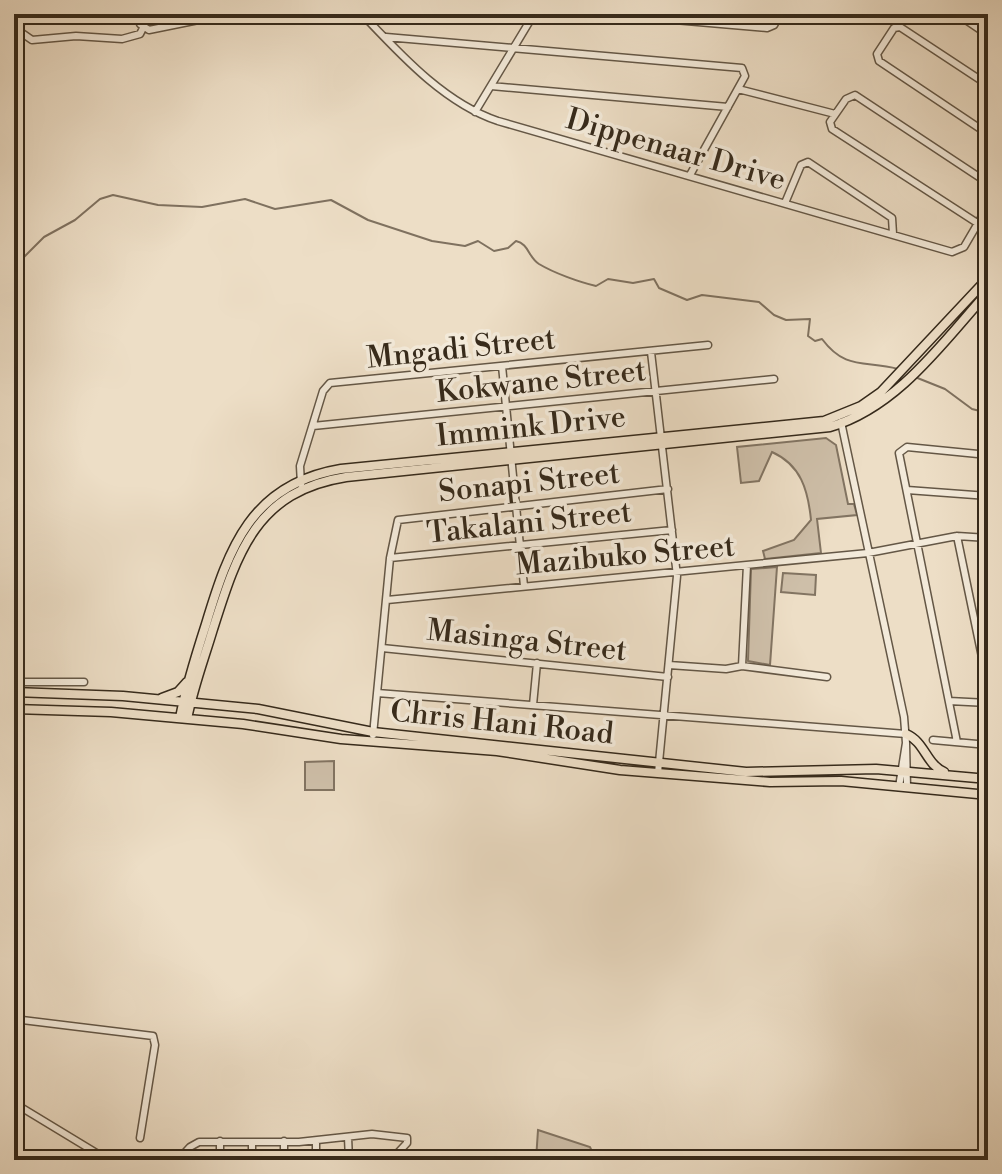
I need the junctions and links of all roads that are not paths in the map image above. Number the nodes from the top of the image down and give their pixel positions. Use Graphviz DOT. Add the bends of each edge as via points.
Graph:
graph roads {
  1 [pos="24,14"];
  2 [pos="141,14"];
  3 [pos="228,14"];
  4 [pos="362,14"];
  5 [pos="534,14"];
  6 [pos="605,14"];
  7 [pos="780,14"];
  8 [pos="957,14"];
  9 [pos="143,28"];
  10 [pos="19,31"];
  11 [pos="988,35"];
  12 [pos="384,37"];
  13 [pos="14,46"];
  14 [pos="514,47"];
  15 [pos="988,85"];
  16 [pos="491,86"];
  17 [pos="738,89"];
  18 [pos="728,107"];
  19 [pos="475,112"];
  20 [pos="835,114"];
  21 [pos="988,134"];
  22 [pos="690,175"];
  23 [pos="988,183"];
  24 [pos="785,203"];
  25 [pos="988,206"];
  26 [pos="977,225"];
  27 [pos="988,230"];
  28 [pos="893,234"];
  29 [pos="988,278"];
  30 [pos="988,292"];
  31 [pos="708,345"];
  32 [pos="651,352"];
  33 [pos="502,366"];
  34 [pos="774,379"];
  35 [pos="657,391"];
  36 [pos="506,406"];
  37 [pos="840,420"];
  38 [pos="313,426"];
  39 [pos="662,441"];
  40 [pos="988,455"];
  41 [pos="511,456"];
  42 [pos="301,485"];
  43 [pos="668,489"];
  44 [pos="907,490"];
  45 [pos="988,496"];
  46 [pos="516,506"];
  47 [pos="672,530"];
  48 [pos="957,536"];
  49 [pos="988,538"];
  50 [pos="917,544"];
  51 [pos="520,546"];
  52 [pos="868,553"];
  53 [pos="390,558"];
  54 [pos="747,565"];
  55 [pos="676,572"];
  56 [pos="524,586"];
  57 [pos="387,600"];
  58 [pos="382,648"];
  59 [pos="537,663"];
  60 [pos="669,665"];
  61 [pos="742,666"];
  62 [pos="668,677"];
  63 [pos="827,677"];
  64 [pos="193,679"];
  65 [pos="14,682"];
  66 [pos="84,682"];
  67 [pos="988,686"];
  68 [pos="14,692"];
  69 [pos="377,693"];
  70 [pos="158,699"];
  71 [pos="949,701"];
  72 [pos="187,702"];
  73 [pos="988,703"];
  74 [pos="216,705"];
  75 [pos="533,705"];
  76 [pos="14,709"];
  77 [pos="664,716"];
  78 [pos="184,718"];
  79 [pos="373,737"];
  80 [pos="906,739"];
  81 [pos="933,740"];
  82 [pos="957,742"];
  83 [pos="988,745"];
  84 [pos="659,762"];
  85 [pos="904,772"];
  86 [pos="658,773"];
  87 [pos="952,775"];
  88 [pos="700,776"];
  89 [pos="988,779"];
  90 [pos="903,787"];
  91 [pos="988,795"];
  92 [pos="14,1019"];
  93 [pos="14,1103"];
  94 [pos="348,1137"];
  95 [pos="140,1138"];
  96 [pos="220,1141"];
  97 [pos="284,1141"];
  98 [pos="316,1141"];
  99 [pos="252,1142"];
  100 [pos="108,1160"];
  101 [pos="148,1160"];
  102 [pos="176,1160"];
  103 [pos="220,1160"];
  104 [pos="252,1160"];
  105 [pos="284,1160"];
  106 [pos="316,1160"];
  107 [pos="349,1160"];
  108 [pos="391,1160"];
  1 -- 10 [label="street"];
  2 -- 9 [label="street"];
  3 -- 9 [label="street"];
  4 -- 12 [label="street, Dippenaar Drive"];
  5 -- 14 [label="street"];
  6 -- 7 [label="street" via="767,28"];
  8 -- 11 [label="street"];
  9 -- 10 [label="street" via="122,39 32,40"];
  10 -- 13 [label="street"];
  12 -- 14 [label="street"];
  12 -- 19 [label="street, Dippenaar Drive"];
  14 -- 16 [label="street"];
  14 -- 17 [label="street" via="740,67 745,74"];
  15 -- 21 [label="street" via="900,27 878,52 877,60"];
  16 -- 18 [label="street"];
  16 -- 19 [label="street"];
  17 -- 18 [label="street"];
  17 -- 20 [label="street"];
  18 -- 22 [label="street"];
  19 -- 22 [label="street, Dippenaar Drive"];
  20 -- 23 [label="street" via="846,99 857,96"];
  20 -- 26 [label="street" via="832,129"];
  22 -- 24 [label="street, Dippenaar Drive"];
  24 -- 28 [label="street, Dippenaar Drive"];
  24 -- 28 [label="street" via="801,164 808,162 892,218"];
  25 -- 26 [label="street, Dippenaar Drive"];
  26 -- 27 [label="street"];
  26 -- 28 [label="street, Dippenaar Drive" via="956,252"];
  29 -- 37 [label="main road, Immink Drive" via="901,373"];
  30 -- 37 [label="main road, Immink Drive" via="879,404"];
  31 -- 32 [label="street, Mngadi Street"];
  32 -- 33 [label="street, Mngadi Street"];
  32 -- 35 [label="street"];
  33 -- 36 [label="street"];
  33 -- 38 [label="street, Mngadi Street" via="330,383"];
  34 -- 35 [label="street, Kokwane Street"];
  35 -- 36 [label="street, Kokwane Street"];
  35 -- 39 [label="street"];
  36 -- 38 [label="street, Kokwane Street"];
  36 -- 41 [label="street"];
  37 -- 39 [label="main road, Immink Drive"];
  37 -- 52 [label="street"];
  38 -- 42 [label="street, Mngadi Street" via="299,470"];
  39 -- 41 [label="main road, Immink Drive"];
  39 -- 43 [label="street"];
  40 -- 44 [label="street" via="904,447 899,453"];
  41 -- 42 [label="main road, Immink Drive" via="341,469"];
  41 -- 46 [label="street"];
  42 -- 64 [label="main road, Immink Drive" via="270,511 239,551"];
  42 -- 64 [label="main road, Immink Drive" via="262,507 232,546"];
  43 -- 46 [label="street, Sonapi Street"];
  43 -- 47 [label="street"];
  44 -- 45 [label="street"];
  44 -- 50 [label="street"];
  46 -- 51 [label="street"];
  46 -- 53 [label="street, Sonapi Street" via="402,517 396,522"];
  47 -- 51 [label="street, Takalani Street"];
  47 -- 55 [label="street"];
  48 -- 49 [label="street, Mazibuko Street"];
  48 -- 50 [label="street, Mazibuko Street"];
  48 -- 67 [label="street"];
  50 -- 52 [label="street, Mazibuko Street"];
  50 -- 71 [label="street"];
  51 -- 53 [label="street, Takalani Street"];
  51 -- 56 [label="street"];
  52 -- 54 [label="street, Mazibuko Street"];
  52 -- 80 [label="street"];
  53 -- 57 [label="street"];
  54 -- 55 [label="street, Mazibuko Street"];
  54 -- 61 [label="street"];
  55 -- 56 [label="street, Mazibuko Street"];
  55 -- 60 [label="street"];
  56 -- 57 [label="street, Mazibuko Street"];
  57 -- 58 [label="street"];
  58 -- 59 [label="street, Masinga Street"];
  58 -- 69 [label="street"];
  59 -- 62 [label="street, Masinga Street"];
  59 -- 75 [label="street"];
  60 -- 61 [label="street"];
  60 -- 62 [label="street"];
  61 -- 63 [label="street"];
  62 -- 77 [label="street"];
  64 -- 70 [label="main road"];
  64 -- 72 [label="main road, Immink Drive"];
  64 -- 74 [label="main road" via="201,695"];
  65 -- 66 [label="street"];
  68 -- 70 [label="main road, Chris Hani Road"];
  69 -- 75 [label="street"];
  69 -- 79 [label="street"];
  70 -- 72 [label="main road, Chris Hani Road"];
  71 -- 73 [label="street"];
  71 -- 82 [label="street"];
  72 -- 74 [label="main road, Chris Hani Road"];
  72 -- 78 [label="main road, Immink Drive"];
  74 -- 79 [label="main road, Chris Hani Road" via="270,711"];
  75 -- 77 [label="street"];
  76 -- 78 [label="main road, Chris Hani Road"];
  77 -- 80 [label="street"];
  77 -- 84 [label="street"];
  78 -- 79 [label="main road, Chris Hani Road"];
  79 -- 84 [label="main road, Chris Hani Road"];
  79 -- 86 [label="main road, Chris Hani Road"];
  80 -- 85 [label="street"];
  80 -- 87 [label="main road" via="918,741 935,767"];
  81 -- 82 [label="street"];
  82 -- 83 [label="street"];
  84 -- 85 [label="main road, Chris Hani Road" via="756,772"];
  84 -- 86 [label="street"];
  84 -- 88 [label="main road" via="666,769"];
  85 -- 87 [label="main road, Chris Hani Road"];
  85 -- 90 [label="street"];
  86 -- 88 [label="main road, Chris Hani Road"];
  87 -- 89 [label="main road, Chris Hani Road"];
  88 -- 90 [label="main road, Chris Hani Road"];
  90 -- 91 [label="main road, Chris Hani Road"];
  92 -- 95 [label="street" via="154,1037"];
  93 -- 100 [label="street"];
  94 -- 98 [label="street"];
  94 -- 107 [label="street"];
  94 -- 108 [label="street" via="407,1138"];
  96 -- 99 [label="street"];
  96 -- 102 [label="street" via="195,1143"];
  96 -- 103 [label="street"];
  97 -- 98 [label="street"];
  97 -- 99 [label="street"];
  97 -- 105 [label="street"];
  98 -- 106 [label="street"];
  99 -- 104 [label="street"];
  101 -- 102 [label="street"];
}
